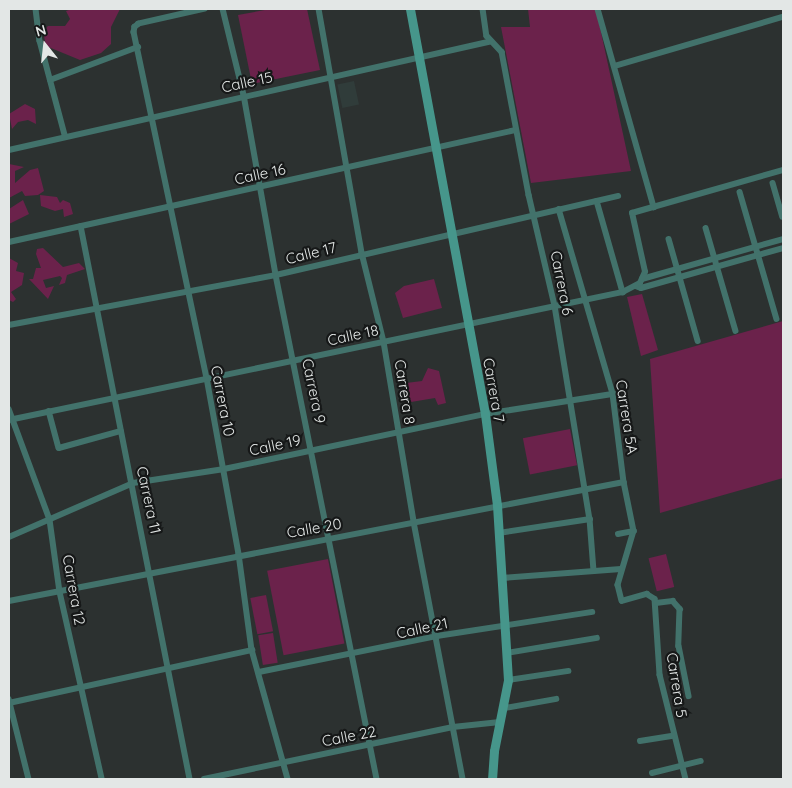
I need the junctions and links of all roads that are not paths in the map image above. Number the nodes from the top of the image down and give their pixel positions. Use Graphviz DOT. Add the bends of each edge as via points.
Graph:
graph roads {
  1 [pos="36,9"];
  2 [pos="205,9"];
  3 [pos="223,9"];
  4 [pos="319,9"];
  5 [pos="410,9"];
  6 [pos="483,9"];
  7 [pos="598,9"];
  8 [pos="783,17"];
  9 [pos="491,41"];
  10 [pos="138,47"];
  11 [pos="421,56"];
  12 [pos="615,66"];
  13 [pos="330,78"];
  14 [pos="50,80"];
  15 [pos="244,95"];
  16 [pos="152,116"];
  17 [pos="516,130"];
  18 [pos="65,135"];
  19 [pos="437,148"];
  20 [pos="9,150"];
  21 [pos="346,168"];
  22 [pos="783,170"];
  23 [pos="773,182"];
  24 [pos="260,187"];
  25 [pos="740,192"];
  26 [pos="618,196"];
  27 [pos="597,201"];
  28 [pos="172,206"];
  29 [pos="654,207"];
  30 [pos="559,209"];
  31 [pos="536,214"];
  32 [pos="783,217"];
  33 [pos="81,226"];
  34 [pos="706,228"];
  35 [pos="453,233"];
  36 [pos="669,239"];
  37 [pos="783,239"];
  38 [pos="9,242"];
  39 [pos="757,247"];
  40 [pos="783,248"];
  41 [pos="362,253"];
  42 [pos="759,255"];
  43 [pos="715,258"];
  44 [pos="717,266"];
  45 [pos="677,269"];
  46 [pos="276,274"];
  47 [pos="650,277"];
  48 [pos="680,277"];
  49 [pos="642,279"];
  50 [pos="652,284"];
  51 [pos="636,286"];
  52 [pos="189,292"];
  53 [pos="623,292"];
  54 [pos="586,302"];
  55 [pos="555,306"];
  56 [pos="97,308"];
  57 [pos="777,318"];
  58 [pos="468,324"];
  59 [pos="9,325"];
  60 [pos="736,331"];
  61 [pos="698,341"];
  62 [pos="384,342"];
  63 [pos="294,360"];
  64 [pos="207,378"];
  65 [pos="613,394"];
  66 [pos="113,398"];
  67 [pos="571,400"];
  68 [pos="9,409"];
  69 [pos="48,411"];
  70 [pos="485,414"];
  71 [pos="10,419"];
  72 [pos="121,431"];
  73 [pos="398,433"];
  74 [pos="314,450"];
  75 [pos="224,469"];
  76 [pos="624,482"];
  77 [pos="133,484"];
  78 [pos="585,490"];
  79 [pos="496,505"];
  80 [pos="590,519"];
  81 [pos="50,520"];
  82 [pos="414,522"];
  83 [pos="634,531"];
  84 [pos="499,533"];
  85 [pos="618,534"];
  86 [pos="9,537"];
  87 [pos="331,538"];
  88 [pos="239,554"];
  89 [pos="594,570"];
  90 [pos="621,570"];
  91 [pos="151,573"];
  92 [pos="502,578"];
  93 [pos="60,592"];
  94 [pos="652,595"];
  95 [pos="9,601"];
  96 [pos="656,603"];
  97 [pos="592,612"];
  98 [pos="505,626"];
  99 [pos="437,636"];
  100 [pos="597,638"];
  101 [pos="252,650"];
  102 [pos="507,653"];
  103 [pos="354,655"];
  104 [pos="168,669"];
  105 [pos="568,671"];
  106 [pos="259,672"];
  107 [pos="508,680"];
  108 [pos="81,686"];
  109 [pos="689,696"];
  110 [pos="556,699"];
  111 [pos="9,701"];
  112 [pos="505,708"];
  113 [pos="500,722"];
  114 [pos="453,727"];
  115 [pos="673,736"];
  116 [pos="640,740"];
  117 [pos="371,745"];
  118 [pos="284,762"];
  119 [pos="701,762"];
  120 [pos="681,766"];
  121 [pos="652,773"];
  122 [pos="29,779"];
  123 [pos="102,779"];
  124 [pos="190,779"];
  125 [pos="204,779"];
  126 [pos="288,779"];
  127 [pos="377,779"];
  128 [pos="463,779"];
  129 [pos="492,779"];
  130 [pos="686,779"];
  1 -- 14 [label="street"];
  2 -- 10 [label="street, Carrera 10" via="135,26"];
  3 -- 15 [label="street, Carrera 9"];
  4 -- 13 [label="street, Carrera 8"];
  5 -- 11 [label="street, Carrera 7"];
  6 -- 9 [label="street, Carrera 6"];
  7 -- 12 [label="street"];
  8 -- 12 [label="street"];
  9 -- 11 [label="street, Calle 15"];
  9 -- 17 [label="street, Carrera 6" via="502,52"];
  10 -- 14 [label="street"];
  10 -- 16 [label="street, Carrera 10"];
  11 -- 13 [label="street, Calle 15"];
  11 -- 19 [label="street, Carrera 7"];
  12 -- 29 [label="street"];
  13 -- 15 [label="street, Calle 15"];
  13 -- 21 [label="street, Carrera 8"];
  14 -- 18 [label="street"];
  15 -- 16 [label="street, Calle 15"];
  15 -- 24 [label="street, Carrera 9"];
  16 -- 18 [label="street, Calle 15"];
  16 -- 28 [label="street, Carrera 10"];
  17 -- 19 [label="street, Calle 16"];
  17 -- 31 [label="street, Carrera 6"];
  18 -- 20 [label="street, Calle 15"];
  19 -- 21 [label="street, Calle 16"];
  19 -- 35 [label="street, Carrera 7"];
  21 -- 24 [label="street, Calle 16"];
  21 -- 41 [label="street, Carrera 8"];
  22 -- 29 [label="street"];
  23 -- 32 [label="street"];
  24 -- 28 [label="street, Calle 16"];
  24 -- 46 [label="street, Carrera 9"];
  25 -- 39 [label="street"];
  26 -- 27 [label="street, Calle 17"];
  27 -- 30 [label="street, Calle 17"];
  27 -- 53 [label="street"];
  28 -- 33 [label="street, Calle 16"];
  28 -- 52 [label="street, Carrera 10"];
  29 -- 49 [label="street" via="632,213 631,217 644,268"];
  30 -- 31 [label="street, Calle 17"];
  30 -- 54 [label="street, Carrera 5A"];
  31 -- 35 [label="street, Calle 17"];
  31 -- 55 [label="street, Carrera 6"];
  33 -- 38 [label="street, Calle 16"];
  33 -- 56 [label="street, Carrera 11"];
  34 -- 43 [label="street"];
  35 -- 41 [label="street, Calle 17"];
  35 -- 58 [label="street, Carrera 7"];
  36 -- 45 [label="street"];
  37 -- 39 [label="street"];
  39 -- 42 [label="street"];
  39 -- 43 [label="street"];
  40 -- 42 [label="street"];
  41 -- 46 [label="street, Calle 17"];
  41 -- 62 [label="street, Carrera 8"];
  42 -- 44 [label="street"];
  42 -- 57 [label="street"];
  43 -- 44 [label="street"];
  43 -- 45 [label="street"];
  44 -- 48 [label="street"];
  44 -- 60 [label="street"];
  45 -- 47 [label="street"];
  45 -- 48 [label="street"];
  46 -- 52 [label="street, Calle 17"];
  46 -- 63 [label="street, Carrera 9"];
  47 -- 49 [label="street"];
  47 -- 50 [label="street"];
  48 -- 50 [label="street"];
  48 -- 61 [label="street"];
  49 -- 51 [label="street"];
  50 -- 51 [label="street" via="641,288"];
  51 -- 53 [label="street, Calle 18"];
  52 -- 56 [label="street, Calle 17"];
  52 -- 64 [label="street, Carrera 10"];
  53 -- 54 [label="street, Calle 18"];
  54 -- 55 [label="street, Calle 18"];
  54 -- 65 [label="street, Carrera 5A"];
  55 -- 58 [label="street, Calle 18"];
  55 -- 67 [label="street, Carrera 6"];
  56 -- 59 [label="street, Calle 17"];
  56 -- 66 [label="street, Carrera 11"];
  58 -- 62 [label="street, Calle 18"];
  58 -- 70 [label="street, Carrera 7"];
  62 -- 63 [label="street, Calle 18"];
  62 -- 73 [label="street, Carrera 8"];
  63 -- 64 [label="street, Calle 18"];
  63 -- 74 [label="street, Carrera 9"];
  64 -- 66 [label="street, Calle 18"];
  64 -- 75 [label="street, Carrera 10"];
  65 -- 67 [label="street, Calle 19"];
  65 -- 76 [label="street, Carrera 5A"];
  66 -- 69 [label="street, Calle 18"];
  66 -- 72 [label="street, Carrera 11"];
  67 -- 70 [label="street, Calle 19"];
  67 -- 78 [label="street, Carrera 6"];
  68 -- 71 [label="street, Carrera 12"];
  69 -- 71 [label="street, Calle 18"];
  69 -- 72 [label="street" via="58,448"];
  70 -- 73 [label="street, Calle 19"];
  70 -- 79 [label="street, Carrera 7"];
  71 -- 81 [label="street, Carrera 12"];
  72 -- 77 [label="street, Carrera 11"];
  73 -- 74 [label="street, Calle 19"];
  73 -- 82 [label="street, Carrera 8"];
  74 -- 75 [label="street, Calle 19"];
  74 -- 87 [label="street, Carrera 9"];
  75 -- 77 [label="street, Calle 19"];
  75 -- 88 [label="street, Carrera 10"];
  76 -- 78 [label="street, Calle 20"];
  76 -- 83 [label="street, Carrera 5A"];
  77 -- 81 [label="street, Calle 19"];
  77 -- 91 [label="street, Carrera 11"];
  78 -- 79 [label="street, Calle 20"];
  78 -- 80 [label="street, Carrera 6"];
  79 -- 82 [label="street, Calle 20"];
  79 -- 84 [label="street, Carrera 7"];
  80 -- 84 [label="street"];
  80 -- 89 [label="street, Carrera 6"];
  81 -- 86 [label="street, Calle 19"];
  81 -- 93 [label="street, Carrera 12"];
  82 -- 87 [label="street, Calle 20"];
  82 -- 99 [label="street, Carrera 8"];
  83 -- 85 [label="street"];
  83 -- 90 [label="street, Carrera 5A"];
  84 -- 92 [label="street, Carrera 7"];
  87 -- 88 [label="street, Calle 20"];
  87 -- 103 [label="street, Carrera 9"];
  88 -- 91 [label="street, Calle 20"];
  88 -- 101 [label="street, Carrera 10"];
  89 -- 90 [label="street"];
  89 -- 92 [label="street"];
  90 -- 94 [label="street, Carrera 5A" via="618,585 622,601"];
  91 -- 93 [label="street, Calle 20"];
  91 -- 104 [label="street, Carrera 11"];
  92 -- 98 [label="street, Carrera 7"];
  93 -- 95 [label="street, Calle 20"];
  93 -- 108 [label="street, Carrera 12"];
  94 -- 96 [label="street, Carrera 5"];
  96 -- 109 [label="street" via="673,601 680,609 679,646"];
  96 -- 115 [label="street, Carrera 5" via="658,663"];
  97 -- 98 [label="street, Calle 21"];
  98 -- 99 [label="street, Calle 21"];
  98 -- 102 [label="street, Carrera 7"];
  99 -- 103 [label="street, Calle 21"];
  99 -- 114 [label="street, Carrera 8"];
  100 -- 102 [label="street"];
  101 -- 104 [label="street"];
  101 -- 106 [label="street, Carrera 10"];
  102 -- 107 [label="street, Carrera 7"];
  103 -- 106 [label="street, Calle 21"];
  103 -- 117 [label="street, Carrera 9"];
  104 -- 108 [label="street"];
  104 -- 124 [label="street, Carrera 11"];
  105 -- 107 [label="street"];
  106 -- 118 [label="street, Carrera 10"];
  107 -- 112 [label="street, Carrera 7"];
  108 -- 111 [label="street"];
  108 -- 123 [label="street, Carrera 12"];
  110 -- 112 [label="street"];
  111 -- 122 [label="street"];
  112 -- 113 [label="street, Carrera 7"];
  113 -- 114 [label="street, Calle 22"];
  113 -- 129 [label="street, Carrera 7"];
  114 -- 117 [label="street, Calle 22"];
  114 -- 128 [label="street, Carrera 8"];
  115 -- 116 [label="street"];
  115 -- 120 [label="street, Carrera 5"];
  117 -- 118 [label="street, Calle 22"];
  117 -- 127 [label="street, Carrera 9"];
  118 -- 125 [label="street, Calle 22"];
  118 -- 126 [label="street, Carrera 10"];
  119 -- 120 [label="street"];
  120 -- 121 [label="street"];
  120 -- 130 [label="street, Carrera 5"];
}
